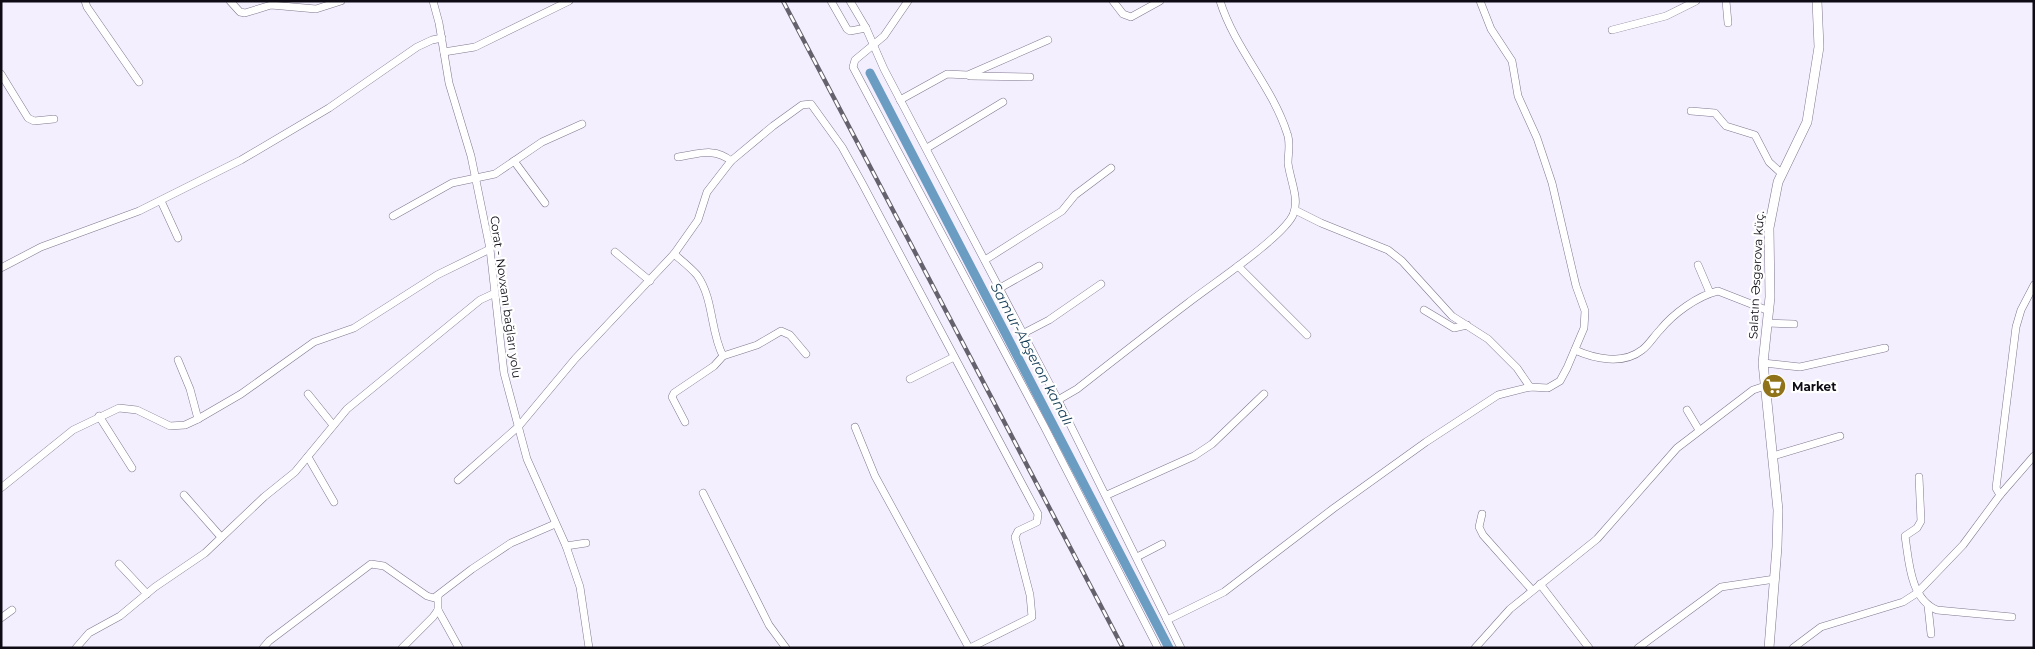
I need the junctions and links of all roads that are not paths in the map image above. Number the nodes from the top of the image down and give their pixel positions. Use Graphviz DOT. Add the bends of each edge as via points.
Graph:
graph roads {
  1 [pos="85,1"];
  2 [pos="230,1"];
  3 [pos="341,1"];
  4 [pos="434,1"];
  5 [pos="569,1"];
  6 [pos="831,1"];
  7 [pos="850,1"];
  8 [pos="908,1"];
  9 [pos="1113,1"];
  10 [pos="1160,1"];
  11 [pos="1220,1"];
  12 [pos="1480,1"];
  13 [pos="1696,1"];
  14 [pos="1726,1"];
  15 [pos="1817,1"];
  16 [pos="1728,23"];
  17 [pos="866,28"];
  18 [pos="1612,30"];
  19 [pos="442,38"];
  20 [pos="1048,40"];
  21 [pos="874,46"];
  22 [pos="444,52"];
  23 [pos="1,74"];
  24 [pos="968,76"];
  25 [pos="1030,77"];
  26 [pos="139,82"];
  27 [pos="900,100"];
  28 [pos="1003,102"];
  29 [pos="1691,111"];
  30 [pos="54,119"];
  31 [pos="582,124"];
  32 [pos="927,148"];
  33 [pos="678,157"];
  34 [pos="514,161"];
  35 [pos="731,162"];
  36 [pos="1112,168"];
  37 [pos="1781,173"];
  38 [pos="476,178"];
  39 [pos="161,201"];
  40 [pos="544,203"];
  41 [pos="1295,210"];
  42 [pos="393,216"];
  43 [pos="178,238"];
  44 [pos="490,249"];
  45 [pos="615,252"];
  46 [pos="674,254"];
  47 [pos="985,260"];
  48 [pos="1698,264"];
  49 [pos="1039,266"];
  50 [pos="1238,266"];
  51 [pos="1,268"];
  52 [pos="650,282"];
  53 [pos="1101,284"];
  54 [pos="1000,288"];
  55 [pos="2033,289"];
  56 [pos="495,292"];
  57 [pos="1710,293"];
  58 [pos="1424,310"];
  59 [pos="1769,311"];
  60 [pos="1768,323"];
  61 [pos="1794,324"];
  62 [pos="1467,325"];
  63 [pos="1024,333"];
  64 [pos="1307,335"];
  65 [pos="1885,348"];
  66 [pos="1575,350"];
  67 [pos="806,354"];
  68 [pos="723,356"];
  69 [pos="954,357"];
  70 [pos="178,360"];
  71 [pos="1763,364"];
  72 [pos="910,379"];
  73 [pos="1765,386"];
  74 [pos="1530,387"];
  75 [pos="308,394"];
  76 [pos="1264,394"];
  77 [pos="1058,400"];
  78 [pos="1687,410"];
  79 [pos="99,416"];
  80 [pos="198,419"];
  81 [pos="685,422"];
  82 [pos="333,425"];
  83 [pos="519,426"];
  84 [pos="855,427"];
  85 [pos="1699,430"];
  86 [pos="1840,436"];
  87 [pos="1773,456"];
  88 [pos="2034,456"];
  89 [pos="308,458"];
  90 [pos="132,468"];
  91 [pos="1919,477"];
  92 [pos="458,480"];
  93 [pos="1,488"];
  94 [pos="703,493"];
  95 [pos="184,494"];
  96 [pos="1107,495"];
  97 [pos="2000,495"];
  98 [pos="334,502"];
  99 [pos="1482,514"];
  100 [pos="555,524"];
  101 [pos="221,537"];
  102 [pos="586,543"];
  103 [pos="1162,544"];
  104 [pos="566,546"];
  105 [pos="1137,557"];
  106 [pos="119,564"];
  107 [pos="1775,579"];
  108 [pos="1540,584"];
  109 [pos="1532,590"];
  110 [pos="1918,593"];
  111 [pos="147,594"];
  112 [pos="438,596"];
  113 [pos="1928,606"];
  114 [pos="12,610"];
  115 [pos="438,610"];
  116 [pos="1,618"];
  117 [pos="2012,618"];
  118 [pos="1167,620"];
  119 [pos="1931,634"];
  120 [pos="782,647"];
  121 [pos="76,648"];
  122 [pos="264,648"];
  123 [pos="402,648"];
  124 [pos="459,648"];
  125 [pos="589,648"];
  126 [pos="969,648"];
  127 [pos="1158,648"];
  128 [pos="1182,648"];
  129 [pos="1475,648"];
  130 [pos="1589,648"];
  131 [pos="1638,648"];
  132 [pos="1769,648"];
  133 [pos="1793,648"];
  1 -- 26 [label="street"];
  2 -- 3 [label="street" via="245,13 281,4 316,9"];
  4 -- 19 [label="street, Corat - Novxanı bağları yolu"];
  5 -- 22 [label="street" via="475,47"];
  6 -- 17 [label="street" via="847,29"];
  7 -- 17 [label="street"];
  8 -- 21 [label="street"];
  9 -- 10 [label="street" via="1123,14 1131,17"];
  11 -- 41 [label="street" via="1235,37 1287,133"];
  12 -- 66 [label="street" via="1491,29 1512,61 1518,96 1538,138 1552,183 1586,320"];
  13 -- 18 [label="street" via="1666,16"];
  14 -- 16 [label="street"];
  15 -- 37 [label="street, Salatın Əsgərova küç." via="1819,47 1807,122"];
  17 -- 21 [label="street"];
  19 -- 22 [label="street, Corat - Novxanı bağları yolu"];
  19 -- 39 [label="street" via="417,47 293,130"];
  20 -- 24 [label="street"];
  21 -- 27 [label="street"];
  21 -- 127 [label="street" via="855,60 853,67"];
  22 -- 38 [label="street, Corat - Novxanı bağları yolu" via="453,100"];
  23 -- 30 [label="street" via="28,118 34,121"];
  24 -- 25 [label="street"];
  24 -- 27 [label="street" via="947,74"];
  27 -- 32 [label="street"];
  28 -- 32 [label="street"];
  29 -- 37 [label="street" via="1715,113 1726,126 1751,132 1772,166"];
  31 -- 34 [label="street" via="562,132"];
  32 -- 47 [label="street"];
  33 -- 35 [label="street" via="716,152"];
  34 -- 38 [label="street" via="495,174"];
  34 -- 40 [label="street"];
  35 -- 46 [label="street" via="707,192 698,220"];
  35 -- 69 [label="street" via="802,104 811,104 842,147"];
  36 -- 47 [label="street" via="1076,195 1062,212"];
  37 -- 59 [label="street, Salatın Əsgərova küç." via="1769,228"];
  38 -- 42 [label="street" via="452,183"];
  38 -- 44 [label="street, Corat - Novxanı bağları yolu"];
  39 -- 43 [label="street"];
  39 -- 51 [label="street" via="41,247"];
  41 -- 50 [label="street" via="1284,227"];
  41 -- 62 [label="street" via="1388,250 1402,261 1443,308"];
  44 -- 56 [label="street, Corat - Novxanı bağları yolu"];
  44 -- 80 [label="street" via="437,274 354,328 314,342"];
  45 -- 52 [label="street"];
  46 -- 52 [label="street"];
  46 -- 68 [label="street" via="702,284 717,345"];
  47 -- 54 [label="street"];
  48 -- 57 [label="street"];
  49 -- 54 [label="street"];
  50 -- 64 [label="street"];
  50 -- 77 [label="street" via="1077,389"];
  52 -- 83 [label="street" via="575,359"];
  53 -- 63 [label="street"];
  54 -- 63 [label="street"];
  55 -- 97 [label="street" via="2016,327 1997,482"];
  56 -- 82 [label="street" via="480,300 347,409"];
  56 -- 83 [label="street, Corat - Novxanı bağları yolu" via="502,362"];
  57 -- 59 [label="street" via="1727,293"];
  57 -- 66 [label="street" via="1672,318 1634,356 1601,358"];
  58 -- 62 [label="street" via="1454,328"];
  59 -- 60 [label="street, Salatın Əsgərova küç."];
  60 -- 61 [label="street"];
  60 -- 71 [label="street, Salatın Əsgərova küç."];
  62 -- 74 [label="street" via="1494,345"];
  63 -- 77 [label="street"];
  65 -- 71 [label="street" via="1800,367"];
  66 -- 74 [label="street" via="1556,384 1541,389"];
  67 -- 68 [label="street" via="790,335 781,331 758,344"];
  68 -- 81 [label="street" via="714,366 674,393 672,397"];
  69 -- 72 [label="street"];
  69 -- 126 [label="street" via="1039,517 1034,524 1018,531 1015,537 1030,595 1032,617"];
  70 -- 80 [label="street"];
  71 -- 73 [label="street, Salatın Əsgərova küç."];
  73 -- 85 [label="street" via="1753,390"];
  73 -- 87 [label="street, Salatın Əsgərova küç."];
  74 -- 118 [label="street" via="1498,395 1334,508 1224,592"];
  75 -- 82 [label="street"];
  76 -- 96 [label="street" via="1212,444 1194,456"];
  77 -- 96 [label="street"];
  78 -- 85 [label="street"];
  79 -- 80 [label="street" via="119,408 129,408 170,426"];
  79 -- 90 [label="street"];
  79 -- 93 [label="street" via="73,430"];
  82 -- 89 [label="street"];
  83 -- 92 [label="street"];
  83 -- 100 [label="street, Corat - Novxanı bağları yolu" via="527,459"];
  84 -- 126 [label="street" via="875,476"];
  85 -- 108 [label="street" via="1668,456 1596,539"];
  86 -- 87 [label="street"];
  87 -- 107 [label="street, Salatın Əsgərova küç." via="1778,510"];
  88 -- 97 [label="street"];
  89 -- 98 [label="street"];
  89 -- 101 [label="street"];
  91 -- 110 [label="street" via="1921,521 1905,536"];
  94 -- 120 [label="street"];
  95 -- 101 [label="street"];
  96 -- 105 [label="street"];
  97 -- 110 [label="street" via="1963,545"];
  99 -- 109 [label="street" via="1479,527 1483,535"];
  100 -- 104 [label="street, Corat - Novxanı bağları yolu"];
  100 -- 112 [label="street" via="511,543"];
  101 -- 111 [label="street" via="197,560"];
  102 -- 104 [label="street"];
  103 -- 105 [label="street"];
  104 -- 125 [label="street, Corat - Novxanı bağları yolu" via="580,587"];
  105 -- 118 [label="street"];
  106 -- 111 [label="street"];
  107 -- 131 [label="street" via="1721,588"];
  107 -- 132 [label="street, Salatın Əsgərova küç."];
  108 -- 109 [label="street"];
  108 -- 130 [label="street"];
  109 -- 129 [label="street" via="1500,618"];
  110 -- 113 [label="street"];
  110 -- 133 [label="street" via="1903,602 1821,627"];
  111 -- 121 [label="street" via="120,616 89,633"];
  112 -- 115 [label="street"];
  112 -- 122 [label="street" via="427,596 384,566 371,564"];
  113 -- 117 [label="street" via="1947,612"];
  113 -- 119 [label="street"];
  114 -- 116 [label="street"];
  115 -- 123 [label="street"];
  115 -- 124 [label="street"];
  118 -- 128 [label="street"];
}
